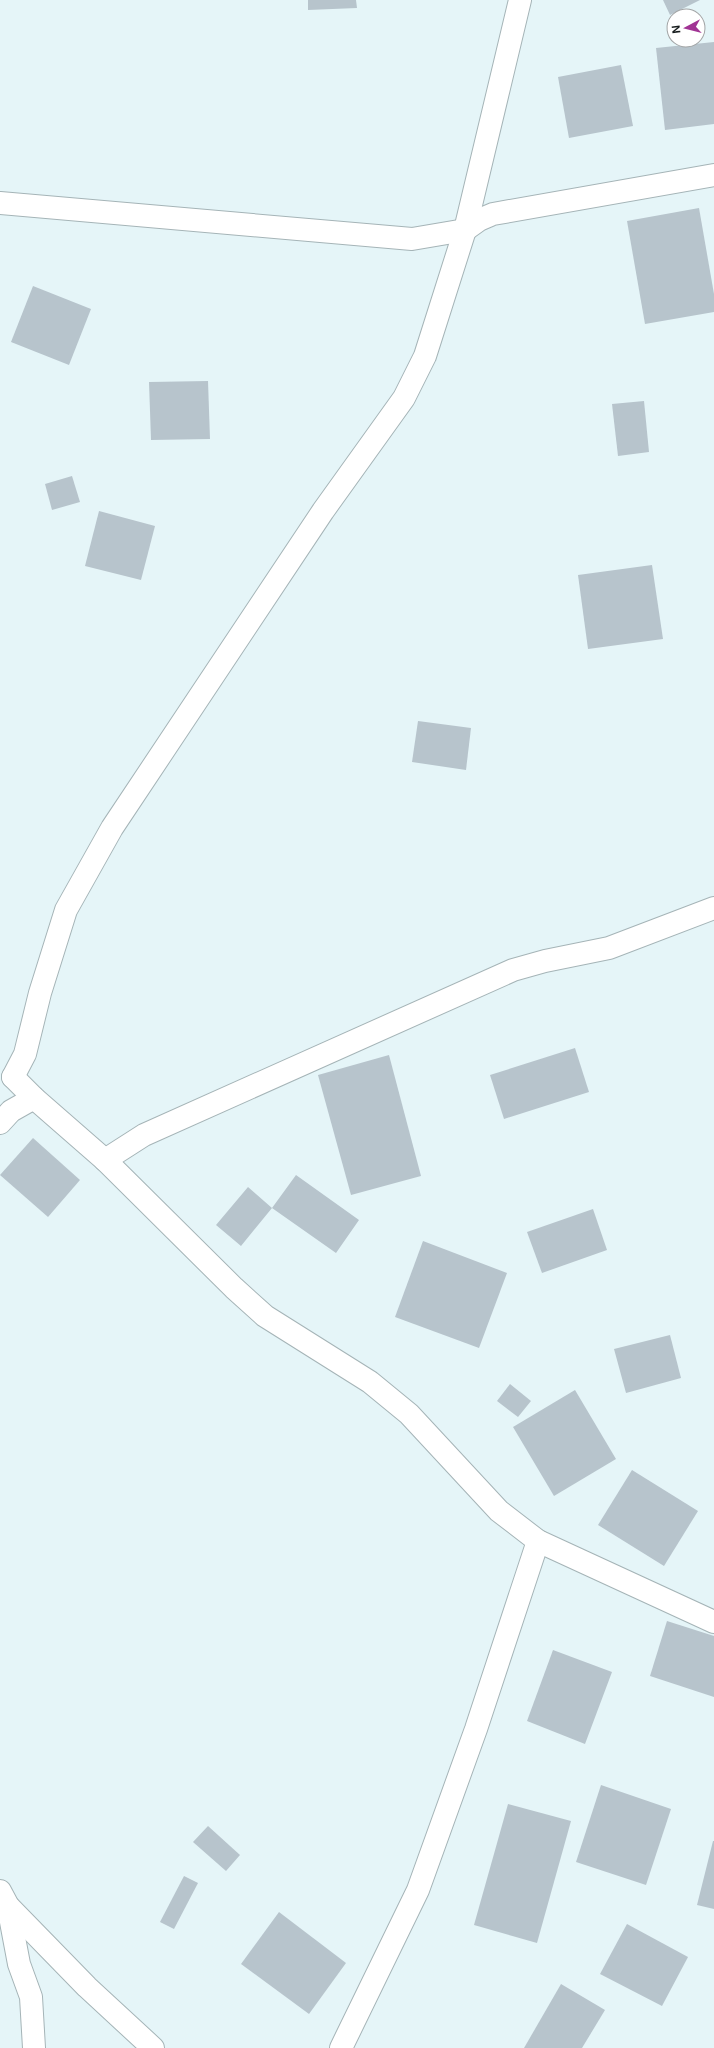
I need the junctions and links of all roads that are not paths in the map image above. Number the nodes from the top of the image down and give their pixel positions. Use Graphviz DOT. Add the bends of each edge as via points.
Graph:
graph roads {
  1 [pos="520,0"];
  2 [pos="714,175"];
  3 [pos="0,203"];
  4 [pos="465,230"];
  5 [pos="714,908"];
  6 [pos="7,1078"];
  7 [pos="34,1098"];
  8 [pos="0,1123"];
  9 [pos="106,1160"];
  10 [pos="538,1541"];
  11 [pos="714,1622"];
  12 [pos="4,1898"];
  13 [pos="34,2048"];
  14 [pos="153,2048"];
  15 [pos="341,2048"];
  1 -- 4 [label="street"];
  2 -- 4 [label="street" via="493,214"];
  3 -- 4 [label="street" via="412,239"];
  4 -- 6 [label="street" via="425,356 404,398 323,511 112,828 66,910 40,993 25,1054"];
  5 -- 9 [label="street" via="608,948 514,970 144,1134"];
  6 -- 7 [label="street"];
  7 -- 8 [label="street" via="11,1111"];
  7 -- 9 [label="street"];
  9 -- 10 [label="street" via="265,1316 370,1382 409,1414 499,1511"];
  10 -- 11 [label="street"];
  10 -- 15 [label="street" via="476,1729 418,1890"];
  12 -- 13 [label="street" via="19,1964 31,1997"];
  12 -- 14 [label="street" via="87,1987"];
}
